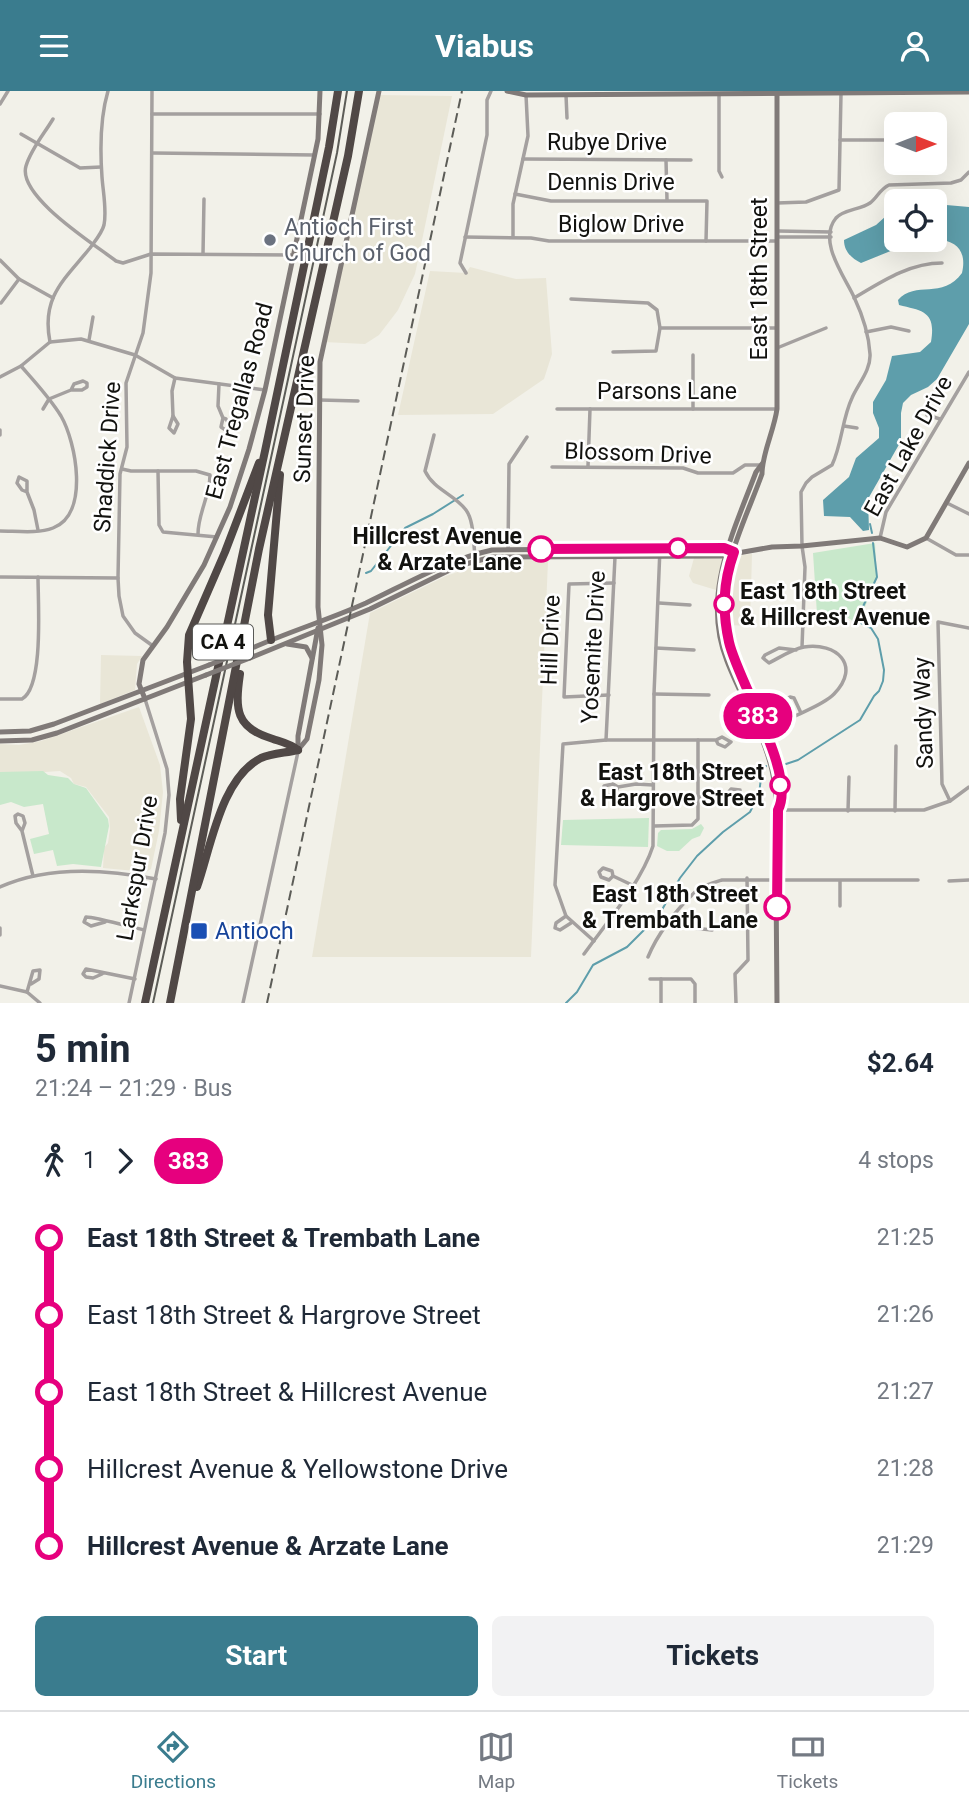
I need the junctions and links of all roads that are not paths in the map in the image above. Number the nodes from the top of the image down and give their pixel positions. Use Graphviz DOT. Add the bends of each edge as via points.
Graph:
graph roads {
  1 [pos="8,91"];
  2 [pos="108,91"];
  3 [pos="152,91"];
  4 [pos="320,91"];
  5 [pos="338,91"];
  6 [pos="359,91"];
  7 [pos="379,91"];
  8 [pos="491,91"];
  9 [pos="508,91"];
  10 [pos="969,92"];
  11 [pos="777,93"];
  12 [pos="719,94"];
  13 [pos="841,94"];
  14 [pos="526,95"];
  15 [pos="566,95"];
  16 [pos="0,104"];
  17 [pos="152,114"];
  18 [pos="320,114"];
  19 [pos="567,118"];
  20 [pos="54,119"];
  21 [pos="21,134"];
  22 [pos="841,140"];
  23 [pos="884,140"];
  24 [pos="37,144"];
  25 [pos="152,153"];
  26 [pos="315,155"];
  27 [pos="523,159"];
  28 [pos="666,160"];
  29 [pos="691,160"];
  30 [pos="101,167"];
  31 [pos="968,175"];
  32 [pos="722,177"];
  33 [pos="515,194"];
  34 [pos="204,199"];
  35 [pos="667,200"];
  36 [pos="777,203"];
  37 [pos="831,235"];
  38 [pos="777,236"];
  39 [pos="465,237"];
  40 [pos="513,237"];
  41 [pos="706,241"];
  42 [pos="93,243"];
  43 [pos="151,254"];
  44 [pos="203,254"];
  45 [pos="294,255"];
  46 [pos="0,260"];
  47 [pos="942,263"];
  48 [pos="466,273"];
  49 [pos="19,279"];
  50 [pos="53,298"];
  51 [pos="855,298"];
  52 [pos="571,299"];
  53 [pos="1,303"];
  54 [pos="93,317"];
  55 [pos="660,328"];
  56 [pos="777,328"];
  57 [pos="826,328"];
  58 [pos="909,331"];
  59 [pos="866,332"];
  60 [pos="89,340"];
  61 [pos="50,342"];
  62 [pos="777,348"];
  63 [pos="613,352"];
  64 [pos="135,355"];
  65 [pos="693,355"];
  66 [pos="21,366"];
  67 [pos="969,372"];
  68 [pos="0,377"];
  69 [pos="175,377"];
  70 [pos="219,384"];
  71 [pos="71,390"];
  72 [pos="265,390"];
  73 [pos="49,399"];
  74 [pos="320,400"];
  75 [pos="358,401"];
  76 [pos="43,409"];
  77 [pos="557,409"];
  78 [pos="590,409"];
  79 [pos="692,409"];
  80 [pos="777,409"];
  81 [pos="927,415"];
  82 [pos="173,416"];
  83 [pos="223,418"];
  84 [pos="940,419"];
  85 [pos="286,425"];
  86 [pos="844,426"];
  87 [pos="857,428"];
  88 [pos="434,435"];
  89 [pos="527,437"];
  90 [pos="264,451"];
  91 [pos="969,463"];
  92 [pos="762,464"];
  93 [pos="552,467"];
  94 [pos="588,467"];
  95 [pos="122,469"];
  96 [pos="158,471"];
  97 [pos="27,492"];
  98 [pos="947,503"];
  99 [pos="969,514"];
  100 [pos="38,530"];
  101 [pos="0,531"];
  102 [pos="198,534"];
  103 [pos="217,537"];
  104 [pos="880,538"];
  105 [pos="926,538"];
  106 [pos="802,546"];
  107 [pos="660,548"];
  108 [pos="508,552"];
  109 [pos="729,552"];
  110 [pos="615,555"];
  111 [pos="969,555"];
  112 [pos="660,556"];
  113 [pos="475,557"];
  114 [pos="0,577"];
  115 [pos="38,577"];
  116 [pos="118,578"];
  117 [pos="614,583"];
  118 [pos="659,603"];
  119 [pos="690,605"];
  120 [pos="247,610"];
  121 [pos="320,621"];
  122 [pos="969,628"];
  123 [pos="319,629"];
  124 [pos="271,639"];
  125 [pos="285,644"];
  126 [pos="153,646"];
  127 [pos="802,647"];
  128 [pos="656,648"];
  129 [pos="694,650"];
  130 [pos="796,650"];
  131 [pos="313,661"];
  132 [pos="188,672"];
  133 [pos="188,683"];
  134 [pos="142,690"];
  135 [pos="654,694"];
  136 [pos="609,695"];
  137 [pos="709,695"];
  138 [pos="0,699"];
  139 [pos="145,699"];
  140 [pos="801,713"];
  141 [pos="0,732"];
  142 [pos="606,740"];
  143 [pos="654,740"];
  144 [pos="698,740"];
  145 [pos="716,740"];
  146 [pos="0,741"];
  147 [pos="896,746"];
  148 [pos="298,750"];
  149 [pos="849,777"];
  150 [pos="653,785"];
  151 [pos="618,787"];
  152 [pos="969,787"];
  153 [pos="726,795"];
  154 [pos="698,797"];
  155 [pos="950,801"];
  156 [pos="778,810"];
  157 [pos="848,811"];
  158 [pos="895,811"];
  159 [pos="654,826"];
  160 [pos="22,831"];
  161 [pos="181,834"];
  162 [pos="613,876"];
  163 [pos="34,877"];
  164 [pos="747,878"];
  165 [pos="156,879"];
  166 [pos="776,880"];
  167 [pos="918,880"];
  168 [pos="949,880"];
  169 [pos="969,880"];
  170 [pos="840,881"];
  171 [pos="632,885"];
  172 [pos="0,887"];
  173 [pos="840,906"];
  174 [pos="676,915"];
  175 [pos="566,916"];
  176 [pos="187,917"];
  177 [pos="105,922"];
  178 [pos="571,923"];
  179 [pos="0,928"];
  180 [pos="145,930"];
  181 [pos="712,930"];
  182 [pos="0,935"];
  183 [pos="594,941"];
  184 [pos="584,954"];
  185 [pos="648,957"];
  186 [pos="102,974"];
  187 [pos="135,979"];
  188 [pos="650,979"];
  189 [pos="661,979"];
  190 [pos="31,984"];
  191 [pos="0,986"];
  192 [pos="27,992"];
  193 [pos="40,1003"];
  194 [pos="130,1003"];
  195 [pos="145,1003"];
  196 [pos="170,1003"];
  197 [pos="243,1003"];
  198 [pos="661,1003"];
  199 [pos="695,1003"];
  200 [pos="736,1003"];
  201 [pos="777,1003"];
  1 -- 16 [label="street"];
  2 -- 30 [label="street"];
  3 -- 17 [label="street, Shaddick Drive"];
  4 -- 18 [label="main road, East Tregallas Road"];
  5 -- 90 [label="highway, CA 4"];
  6 -- 85 [label="highway, CA 4"];
  7 -- 74 [label="main road, Sunset Drive" via="320,362"];
  8 -- 39 [label="street" via="487,135"];
  9 -- 14 [label="main road"];
  10 -- 13 [label="main road"];
  11 -- 12 [label="main road"];
  11 -- 13 [label="main road"];
  11 -- 36 [label="main road, East 18th Street"];
  12 -- 15 [label="main road"];
  12 -- 32 [label="street"];
  13 -- 22 [label="street"];
  14 -- 15 [label="main road"];
  14 -- 27 [label="street" via="528,137"];
  15 -- 19 [label="street"];
  17 -- 18 [label="street"];
  17 -- 25 [label="street, Shaddick Drive"];
  18 -- 26 [label="main road, East Tregallas Road"];
  20 -- 24 [label="street"];
  21 -- 24 [label="street"];
  22 -- 23 [label="street"];
  22 -- 36 [label="street" via="839,190 806,202"];
  24 -- 30 [label="street" via="80,168"];
  24 -- 42 [label="street" via="26,167 32,192"];
  25 -- 26 [label="street"];
  25 -- 43 [label="street, Shaddick Drive"];
  26 -- 45 [label="main road, East Tregallas Road"];
  27 -- 28 [label="street, Rubye Drive"];
  27 -- 33 [label="street"];
  28 -- 29 [label="street, Rubye Drive"];
  28 -- 35 [label="street"];
  30 -- 42 [label="street" via="104,227"];
  31 -- 37 [label="street" via="951,183 882,188 871,202 840,215"];
  33 -- 35 [label="street, Dennis Drive" via="551,201"];
  33 -- 40 [label="street"];
  34 -- 44 [label="street"];
  35 -- 41 [label="street, Dennis Drive" via="707,201"];
  36 -- 38 [label="main road, East 18th Street"];
  37 -- 38 [label="street, Biglow Drive"];
  37 -- 51 [label="street" via="832,256"];
  38 -- 41 [label="street, Biglow Drive"];
  38 -- 56 [label="main road, East 18th Street"];
  39 -- 40 [label="street, Biglow Drive"];
  39 -- 48 [label="street" via="460,263"];
  40 -- 41 [label="street, Biglow Drive"];
  42 -- 43 [label="street" via="123,263"];
  42 -- 50 [label="street" via="64,276"];
  43 -- 44 [label="street"];
  43 -- 64 [label="street, Shaddick Drive" via="143,333"];
  44 -- 45 [label="street"];
  45 -- 72 [label="main road, East Tregallas Road"];
  46 -- 49 [label="street"];
  47 -- 51 [label="street" via="896,274"];
  49 -- 50 [label="street"];
  49 -- 53 [label="street"];
  50 -- 61 [label="street" via="48,309"];
  51 -- 59 [label="street"];
  52 -- 55 [label="street" via="648,303 657,310"];
  54 -- 60 [label="street"];
  55 -- 56 [label="street"];
  55 -- 63 [label="street" via="656,351"];
  56 -- 62 [label="main road, East 18th Street"];
  57 -- 62 [label="street"];
  58 -- 59 [label="street" via="891,327"];
  59 -- 86 [label="street" via="869,365 850,400"];
  60 -- 61 [label="street"];
  60 -- 64 [label="street"];
  61 -- 66 [label="street"];
  62 -- 80 [label="main road, East 18th Street"];
  64 -- 69 [label="street"];
  64 -- 95 [label="street, Shaddick Drive" via="126,383 127,447"];
  65 -- 79 [label="street"];
  66 -- 68 [label="street"];
  66 -- 73 [label="street"];
  67 -- 84 [label="street, East Lake Drive"];
  69 -- 70 [label="street"];
  69 -- 82 [label="street"];
  70 -- 72 [label="street"];
  70 -- 83 [label="street" via="218,406"];
  71 -- 73 [label="street"];
  72 -- 103 [label="main road, East Tregallas Road"];
  73 -- 76 [label="street"];
  73 -- 100 [label="street" via="62,418 74,454 76,491 66,520"];
  74 -- 75 [label="street"];
  74 -- 121 [label="main road, Sunset Drive"];
  77 -- 78 [label="street, Parsons Lane"];
  78 -- 79 [label="street, Parsons Lane"];
  78 -- 94 [label="street"];
  79 -- 80 [label="street, Parsons Lane"];
  80 -- 92 [label="main road, East 18th Street"];
  81 -- 84 [label="street"];
  84 -- 104 [label="street, East Lake Drive" via="886,512"];
  85 -- 120 [label="highway, CA 4"];
  85 -- 124 [label="highway" via="272,549"];
  86 -- 87 [label="street"];
  86 -- 106 [label="street" via="832,465 811,477 802,492"];
  88 -- 113 [label="street" via="425,471 430,482 465,509"];
  89 -- 108 [label="street" via="509,464"];
  90 -- 132 [label="highway" via="189,635"];
  90 -- 161 [label="highway, CA 4"];
  91 -- 98 [label="main road"];
  92 -- 94 [label="street, Blossom Drive" via="745,465 733,473"];
  92 -- 109 [label="main road, East 18th Street"];
  93 -- 94 [label="street, Blossom Drive"];
  95 -- 96 [label="street"];
  95 -- 116 [label="street, Shaddick Drive"];
  96 -- 102 [label="street" via="160,529 167,534"];
  96 -- 102 [label="street" via="210,475"];
  97 -- 100 [label="street"];
  98 -- 99 [label="street"];
  98 -- 105 [label="main road"];
  100 -- 101 [label="street"];
  102 -- 103 [label="street"];
  103 -- 126 [label="main road, East Tregallas Road"];
  104 -- 105 [label="main road" via="907,547"];
  104 -- 106 [label="main road"];
  105 -- 111 [label="street" via="956,555"];
  106 -- 109 [label="main road"];
  106 -- 127 [label="street"];
  107 -- 108 [label="main road"];
  107 -- 109 [label="main road"];
  107 -- 112 [label="street"];
  108 -- 110 [label="main road"];
  108 -- 113 [label="main road"];
  109 -- 112 [label="main road"];
  109 -- 156 [label="main road, East 18th Street" via="723,598 726,628 774,755 780,785"];
  110 -- 112 [label="main road"];
  110 -- 117 [label="street, Yosemite Drive"];
  112 -- 118 [label="street"];
  113 -- 121 [label="main road" via="445,564"];
  113 -- 123 [label="main road"];
  114 -- 115 [label="street"];
  115 -- 116 [label="street"];
  115 -- 138 [label="street" via="37,661 30,691 22,699"];
  116 -- 126 [label="street, Shaddick Drive" via="123,616 135,633"];
  117 -- 136 [label="street, Yosemite Drive"];
  117 -- 136 [label="street, Hill Drive" via="569,584 564,697"];
  118 -- 119 [label="street"];
  118 -- 128 [label="street"];
  120 -- 148 [label="highway" via="238,711 253,731"];
  120 -- 176 [label="highway, CA 4"];
  121 -- 123 [label="main road, Sunset Drive"];
  121 -- 124 [label="main road"];
  122 -- 155 [label="street, Sandy Way" via="938,622 942,784"];
  123 -- 125 [label="main road"];
  123 -- 131 [label="main road"];
  123 -- 148 [label="main road" via="319,680 307,739"];
  124 -- 132 [label="main road, bridge"];
  125 -- 131 [label="main road" via="306,647"];
  125 -- 133 [label="main road, bridge"];
  126 -- 134 [label="main road, East Tregallas Road" via="140,667"];
  127 -- 130 [label="street"];
  127 -- 140 [label="street" via="820,647 842,656 847,673 836,692"];
  128 -- 129 [label="street"];
  128 -- 135 [label="street"];
  130 -- 130 [label="street" via="779,649 764,658 769,663"];
  131 -- 148 [label="main road"];
  132 -- 133 [label="highway"];
  132 -- 134 [label="main road"];
  133 -- 139 [label="main road"];
  133 -- 161 [label="highway" via="191,719 180,799"];
  134 -- 139 [label="main road, East Tregallas Road"];
  134 -- 141 [label="main road" via="54,725"];
  135 -- 137 [label="street"];
  135 -- 143 [label="street"];
  136 -- 142 [label="street, Yosemite Drive"];
  139 -- 146 [label="main road" via="38,739"];
  139 -- 165 [label="street, Larkspur Drive" via="168,775 166,826"];
  140 -- 140 [label="street" via="788,717 781,703 794,698"];
  142 -- 143 [label="street"];
  142 -- 175 [label="street" via="564,744 555,885"];
  143 -- 144 [label="street"];
  143 -- 150 [label="street"];
  144 -- 145 [label="street"];
  144 -- 154 [label="street"];
  147 -- 158 [label="street"];
  148 -- 176 [label="highway" via="260,759 231,787"];
  148 -- 197 [label="street"];
  149 -- 157 [label="street"];
  150 -- 151 [label="street"];
  150 -- 159 [label="street"];
  152 -- 155 [label="street"];
  153 -- 154 [label="street"];
  154 -- 159 [label="street" via="698,819 692,825"];
  155 -- 158 [label="street" via="923,810"];
  156 -- 157 [label="street"];
  156 -- 166 [label="main road, East 18th Street"];
  157 -- 158 [label="street"];
  159 -- 171 [label="street" via="649,858"];
  160 -- 163 [label="street"];
  161 -- 195 [label="highway, CA 4"];
  162 -- 171 [label="street"];
  163 -- 165 [label="street" via="71,871"];
  163 -- 172 [label="street"];
  164 -- 166 [label="street"];
  164 -- 174 [label="street" via="706,885"];
  164 -- 200 [label="street" via="748,960 735,974"];
  165 -- 180 [label="street, Larkspur Drive"];
  166 -- 170 [label="street"];
  166 -- 201 [label="main road, East 18th Street"];
  167 -- 170 [label="street"];
  168 -- 169 [label="street"];
  170 -- 173 [label="street"];
  171 -- 183 [label="street"];
  174 -- 181 [label="street" via="693,928"];
  174 -- 185 [label="street"];
  175 -- 178 [label="street"];
  175 -- 178 [label="street" via="555,928"];
  176 -- 196 [label="highway, CA 4"];
  177 -- 177 [label="street" via="89,917 84,923 91,926"];
  177 -- 180 [label="street"];
  178 -- 183 [label="street"];
  179 -- 182 [label="street"];
  180 -- 187 [label="street, Larkspur Drive"];
  183 -- 184 [label="street"];
  186 -- 187 [label="street"];
  187 -- 194 [label="street, Larkspur Drive"];
  188 -- 189 [label="street"];
  189 -- 198 [label="street"];
  189 -- 199 [label="street" via="691,979"];
  190 -- 192 [label="street"];
  191 -- 192 [label="street"];
  192 -- 193 [label="street"];
}
